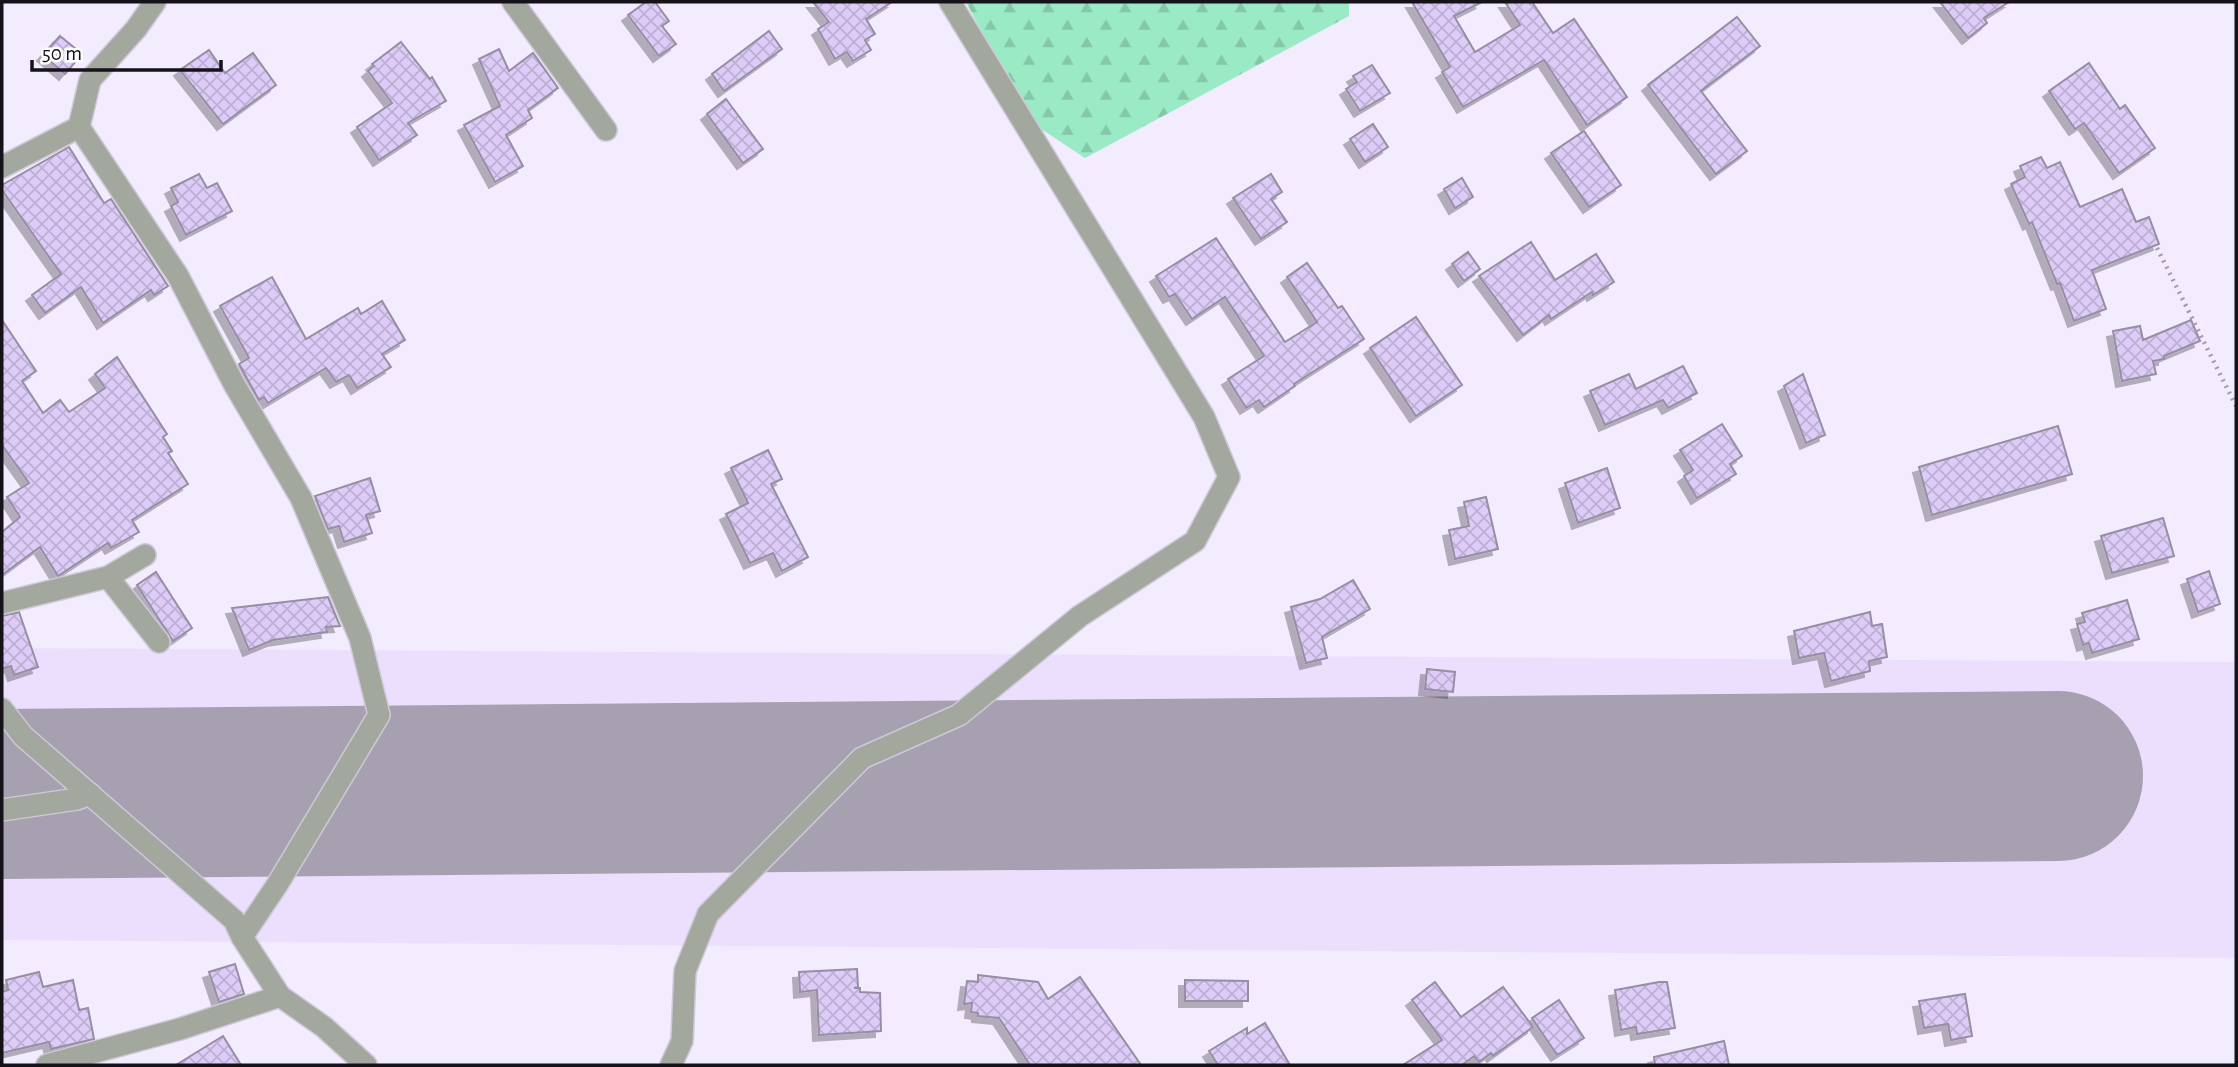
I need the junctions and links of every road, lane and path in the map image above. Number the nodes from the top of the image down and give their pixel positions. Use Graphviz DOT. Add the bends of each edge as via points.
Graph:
graph roads {
  1 [pos="155,2"];
  2 [pos="513,2"];
  3 [pos="950,2"];
  4 [pos="79,127"];
  5 [pos="606,130"];
  6 [pos="2,167"];
  7 [pos="2157,248"];
  8 [pos="2236,406"];
  9 [pos="145,555"];
  10 [pos="108,577"];
  11 [pos="2,603"];
  12 [pos="159,642"];
  13 [pos="2,709"];
  14 [pos="90,794"];
  15 [pos="2,810"];
  16 [pos="242,937"];
  17 [pos="280,996"];
  18 [pos="47,1065"];
  19 [pos="366,1065"];
  20 [pos="671,1065"];
  1 -- 4 [label="street" via="90,79"];
  2 -- 5 [label="street"];
  3 -- 20 [label="street" via="1204,416 1229,477 1195,541 1080,616 959,715 862,758 708,914 685,971 682,1041"];
  4 -- 6 [label="street"];
  4 -- 16 [label="street" via="178,276 301,498 360,638 379,715"];
  7 -- 8 [label="path"];
  9 -- 10 [label="street"];
  10 -- 11 [label="street"];
  10 -- 12 [label="street"];
  13 -- 14 [label="street" via="23,736"];
  14 -- 15 [label="street"];
  14 -- 16 [label="street" via="234,920"];
  16 -- 17 [label="street"];
  17 -- 18 [label="street"];
  17 -- 19 [label="street"];
}
